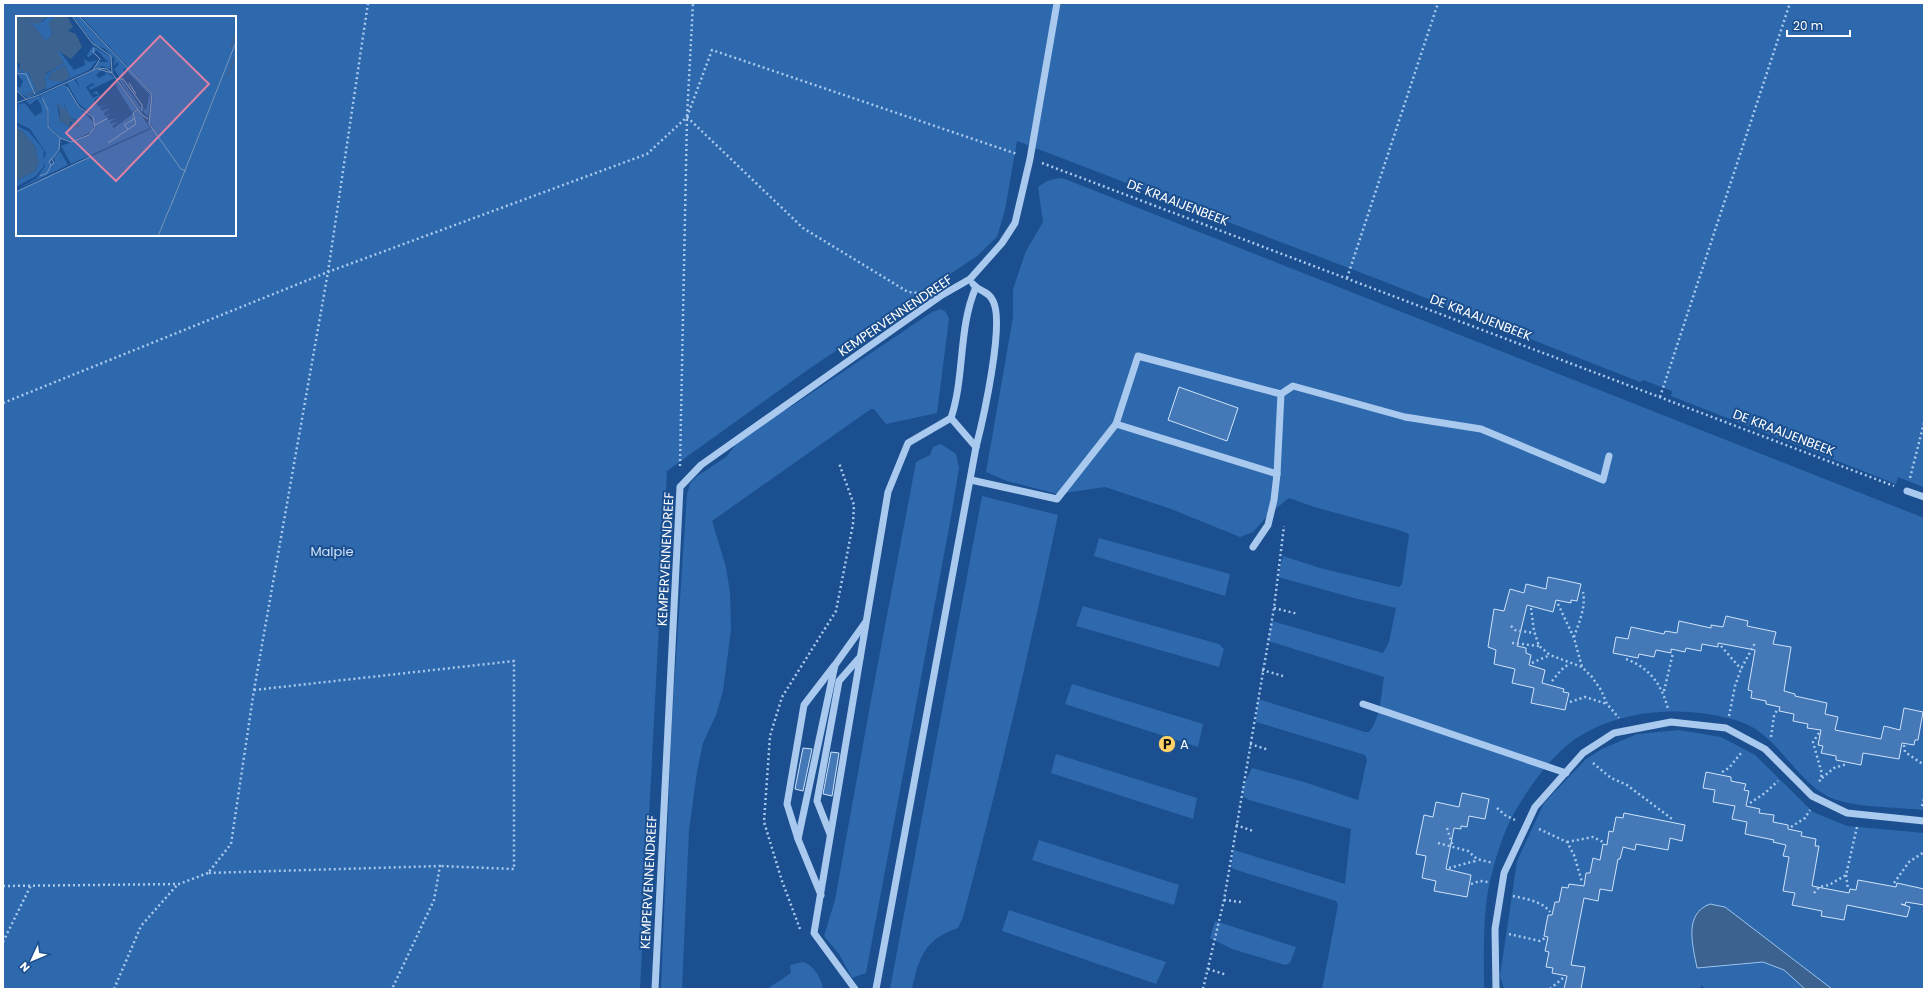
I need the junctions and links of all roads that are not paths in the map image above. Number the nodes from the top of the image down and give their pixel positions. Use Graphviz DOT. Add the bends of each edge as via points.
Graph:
graph roads {
  1 [pos="1057,3"];
  2 [pos="970,279"];
  3 [pos="976,287"];
  4 [pos="1281,394"];
  5 [pos="951,418"];
  6 [pos="1116,424"];
  7 [pos="976,447"];
  8 [pos="1609,456"];
  9 [pos="1277,474"];
  10 [pos="971,480"];
  11 [pos="1907,491"];
  12 [pos="1924,497"];
  13 [pos="1253,547"];
  14 [pos="866,621"];
  15 [pos="860,657"];
  16 [pos="835,665"];
  17 [pos="1362,704"];
  18 [pos="1566,773"];
  19 [pos="1924,821"];
  20 [pos="830,836"];
  21 [pos="798,839"];
  22 [pos="821,895"];
  23 [pos="655,989"];
  24 [pos="855,989"];
  25 [pos="876,989"];
  26 [pos="1496,989"];
  1 -- 2 [label="street, KEMPERVENNENDREEF" via="1030,159 1014,223 1002,244"];
  2 -- 3 [label="street, KEMPERVENNENDREEF"];
  2 -- 23 [label="street, KEMPERVENNENDREEF" via="942,295 701,465 680,487"];
  3 -- 5 [label="street" via="968,304 958,398"];
  3 -- 7 [label="street, KEMPERVENNENDREEF" via="988,292 994,302 997,320 989,387"];
  4 -- 6 [label="street" via="1138,356"];
  4 -- 8 [label="street" via="1293,386 1405,417 1481,429 1603,480"];
  4 -- 9 [label="street"];
  5 -- 7 [label="street"];
  5 -- 14 [label="street" via="908,443 899,464 888,492"];
  6 -- 9 [label="street"];
  6 -- 10 [label="street" via="1057,499"];
  7 -- 10 [label="street, KEMPERVENNENDREEF"];
  9 -- 13 [label="street" via="1268,525"];
  10 -- 25 [label="street, KEMPERVENNENDREEF"];
  11 -- 12 [label="street"];
  14 -- 15 [label="street"];
  14 -- 16 [label="street"];
  15 -- 20 [label="street"];
  15 -- 20 [label="street" via="839,682 818,801"];
  16 -- 21 [label="street"];
  16 -- 21 [label="street" via="804,705 787,804"];
  17 -- 18 [label="street"];
  18 -- 19 [label="street" via="1583,753 1614,733 1674,722 1726,728 1768,753 1816,798 1847,813"];
  18 -- 26 [label="street" via="1535,808 1507,867 1495,929"];
  20 -- 22 [label="street"];
  21 -- 22 [label="street"];
  22 -- 24 [label="street" via="814,933"];
}
